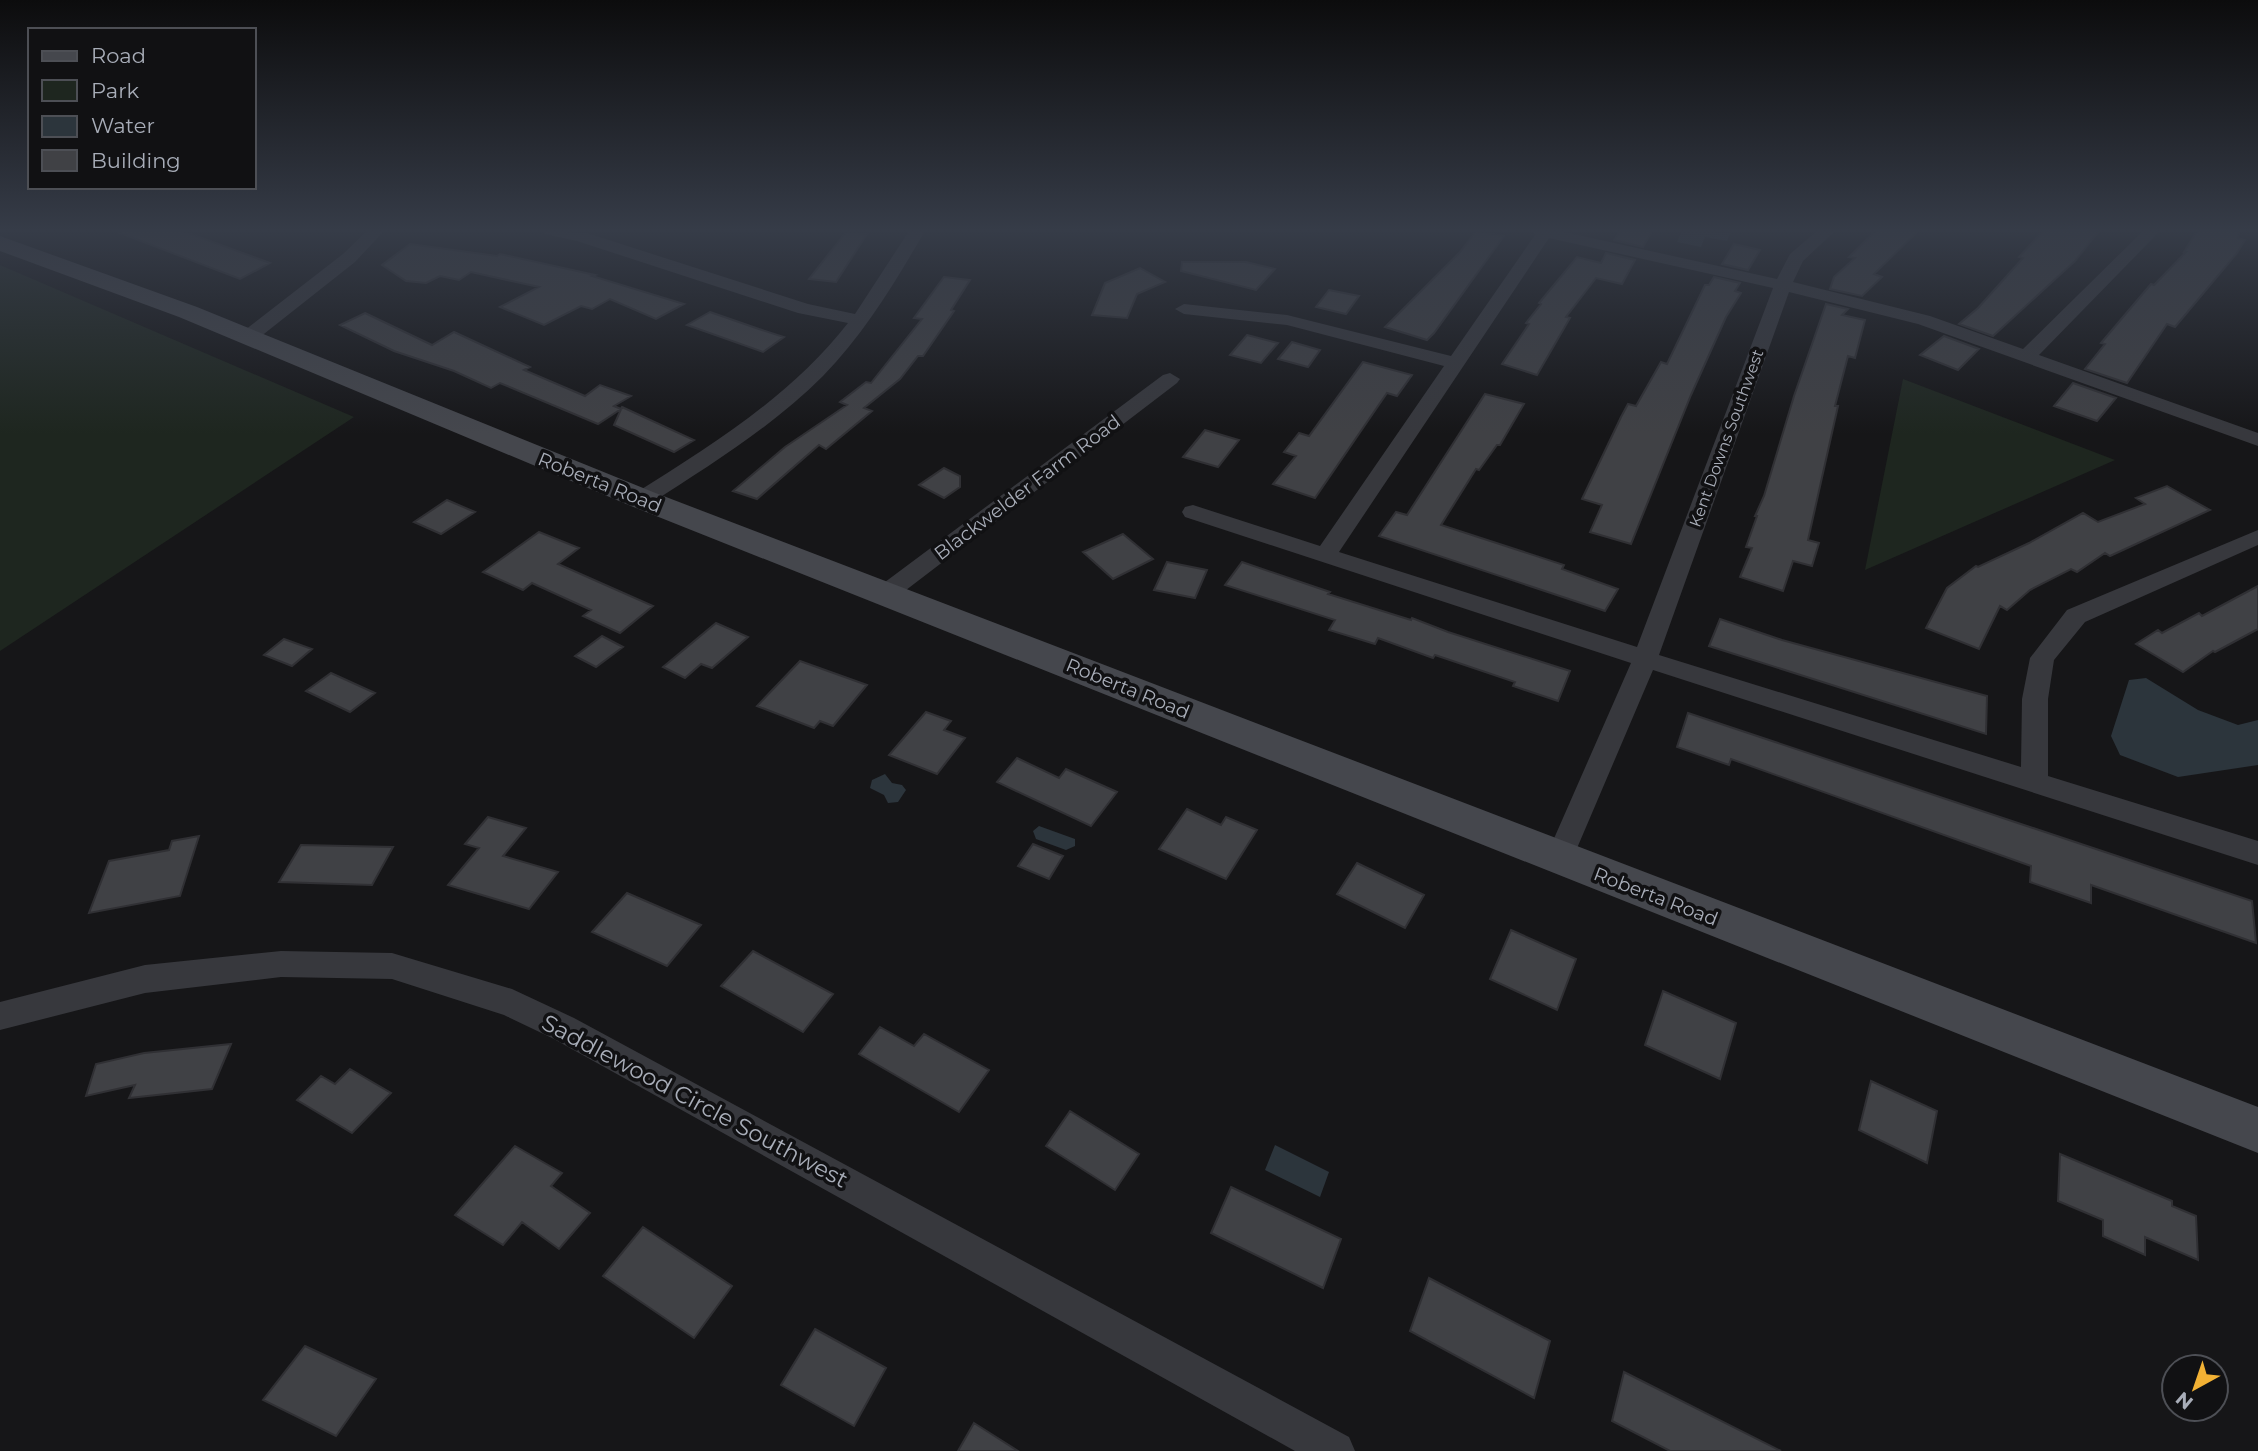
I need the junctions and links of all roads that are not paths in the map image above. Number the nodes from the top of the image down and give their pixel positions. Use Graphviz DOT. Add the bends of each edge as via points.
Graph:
graph roads {
  1 [pos="152,299"];
  2 [pos="297,299"];
  3 [pos="772,299"];
  4 [pos="875,299"];
  5 [pos="1497,299"];
  6 [pos="1778,299"];
  7 [pos="1838,299"];
  8 [pos="2084,299"];
  9 [pos="1184,309"];
  10 [pos="859,320"];
  11 [pos="248,337"];
  12 [pos="2026,357"];
  13 [pos="1454,363"];
  14 [pos="1170,379"];
  15 [pos="2258,440"];
  16 [pos="642,499"];
  17 [pos="1193,512"];
  18 [pos="2258,537"];
  19 [pos="1325,555"];
  20 [pos="885,594"];
  21 [pos="1645,659"];
  22 [pos="2034,782"];
  23 [pos="2258,853"];
  24 [pos="1559,859"];
  25 [pos="0,1016"];
  26 [pos="2258,1130"];
  27 [pos="1335,1451"];
  1 -- 11 [label="street, Roberta Road"];
  2 -- 11 [label="street"];
  3 -- 10 [label="street"];
  4 -- 10 [label="street"];
  5 -- 13 [label="street"];
  6 -- 21 [label="street, Kent Downs Southwest"];
  7 -- 12 [label="street" via="1924,320"];
  8 -- 12 [label="street"];
  9 -- 13 [label="street" via="1287,320"];
  10 -- 16 [label="street" via="823,364 786,397"];
  11 -- 16 [label="street, Roberta Road"];
  12 -- 15 [label="street"];
  13 -- 19 [label="street"];
  14 -- 20 [label="street, Blackwelder Farm Road"];
  16 -- 20 [label="street, Roberta Road"];
  17 -- 19 [label="street"];
  18 -- 22 [label="street" via="2076,616 2042,658 2035,699"];
  19 -- 21 [label="street"];
  20 -- 24 [label="street, Roberta Road"];
  21 -- 22 [label="street"];
  21 -- 24 [label="street, Kent Downs Southwest"];
  22 -- 23 [label="street"];
  24 -- 26 [label="street, Roberta Road"];
  25 -- 27 [label="street, Saddlewood Circle Southwest" via="145,979 281,964 392,966 512,1003"];
}
